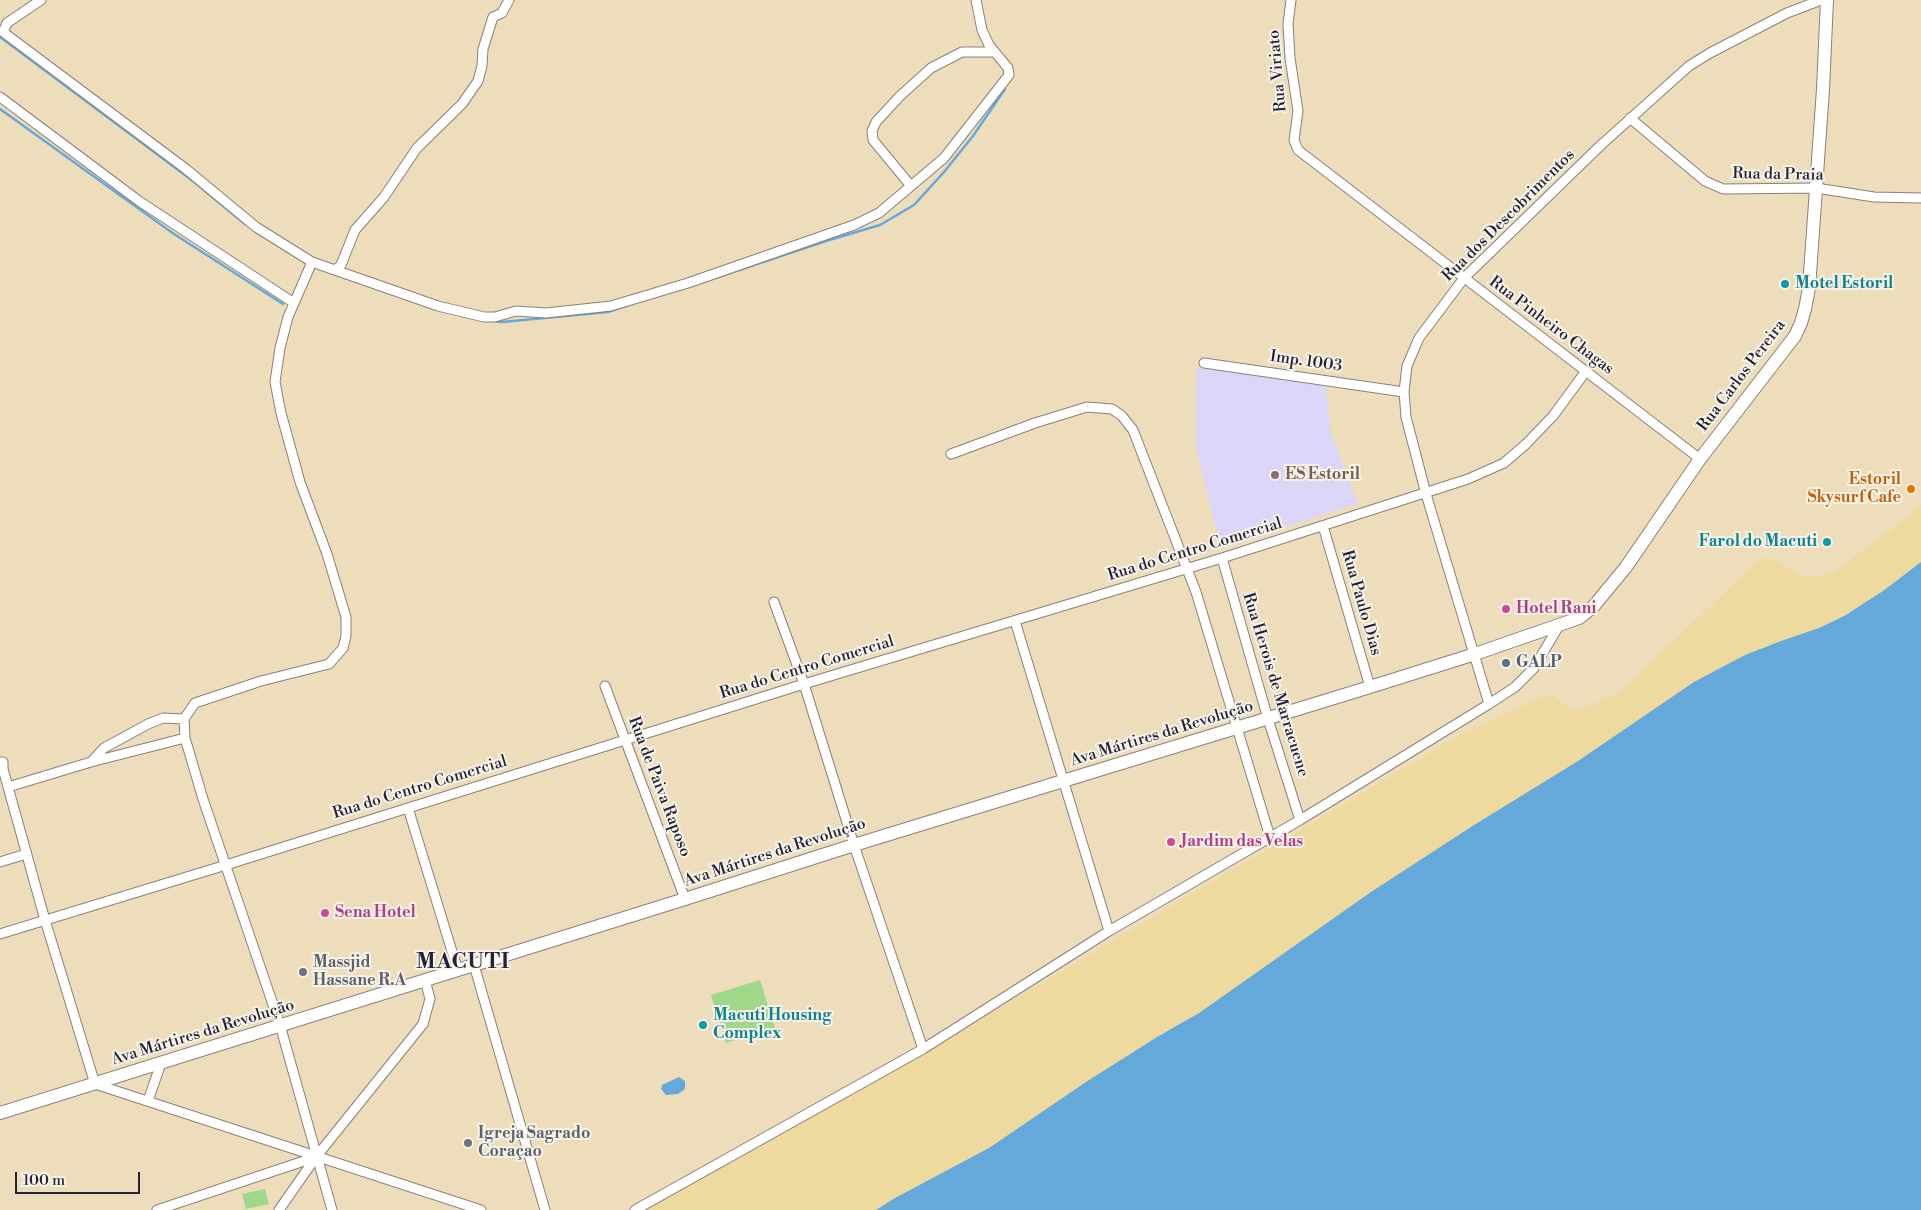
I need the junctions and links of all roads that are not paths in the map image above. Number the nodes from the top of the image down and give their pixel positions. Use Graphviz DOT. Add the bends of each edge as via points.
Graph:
graph roads {
  1 [pos="41,0"];
  2 [pos="509,0"];
  3 [pos="976,0"];
  4 [pos="1291,0"];
  5 [pos="1821,0"];
  6 [pos="1827,0"];
  7 [pos="994,52"];
  8 [pos="0,98"];
  9 [pos="1630,118"];
  10 [pos="1294,140"];
  11 [pos="911,186"];
  12 [pos="1816,188"];
  13 [pos="1921,198"];
  14 [pos="312,262"];
  15 [pos="335,270"];
  16 [pos="1464,278"];
  17 [pos="294,303"];
  18 [pos="1204,363"];
  19 [pos="1586,371"];
  20 [pos="1404,392"];
  21 [pos="950,454"];
  22 [pos="1700,459"];
  23 [pos="1426,494"];
  24 [pos="1323,526"];
  25 [pos="1222,558"];
  26 [pos="1186,568"];
  27 [pos="774,602"];
  28 [pos="1015,621"];
  29 [pos="1560,624"];
  30 [pos="1475,654"];
  31 [pos="804,684"];
  32 [pos="605,686"];
  33 [pos="1370,688"];
  34 [pos="1489,704"];
  35 [pos="184,719"];
  36 [pos="1268,719"];
  37 [pos="1237,728"];
  38 [pos="185,738"];
  39 [pos="625,740"];
  40 [pos="0,762"];
  41 [pos="91,762"];
  42 [pos="1063,782"];
  43 [pos="8,787"];
  44 [pos="408,808"];
  45 [pos="1300,820"];
  46 [pos="1270,837"];
  47 [pos="854,845"];
  48 [pos="26,854"];
  49 [pos="0,862"];
  50 [pos="226,865"];
  51 [pos="685,899"];
  52 [pos="45,920"];
  53 [pos="1109,931"];
  54 [pos="0,934"];
  55 [pos="474,965"];
  56 [pos="458,970"];
  57 [pos="426,980"];
  58 [pos="280,1025"];
  59 [pos="923,1048"];
  60 [pos="161,1064"];
  61 [pos="95,1084"];
  62 [pos="148,1101"];
  63 [pos="0,1113"];
  64 [pos="316,1157"];
  65 [pos="157,1210"];
  66 [pos="279,1210"];
  67 [pos="332,1210"];
  68 [pos="481,1210"];
  69 [pos="545,1210"];
  70 [pos="635,1210"];
  1 -- 14 [label="street" via="7,23 3,32 186,169 256,227"];
  2 -- 15 [label="street" via="502,13 493,17 478,81 462,104 417,148 384,197 355,230 341,265"];
  3 -- 7 [label="street" via="982,30"];
  4 -- 10 [label="street, Rua Viriato" via="1288,24 1290,58 1298,111"];
  5 -- 9 [label="street, Rua dos Descobrimentos" via="1787,13 1710,52 1688,66"];
  6 -- 12 [label="street, Rua Carlos Pereira"];
  7 -- 11 [label="street" via="1008,68 1009,75 944,158"];
  7 -- 11 [label="street" via="962,52 931,68 876,122 873,140"];
  8 -- 17 [label="street" via="138,201"];
  9 -- 12 [label="street, Rua da Praia" via="1705,181 1723,189"];
  9 -- 16 [label="street, Rua dos Descobrimentos"];
  10 -- 16 [label="street, Rua Pinheiro Chagas" via="1298,150"];
  11 -- 15 [label="street" via="879,214 854,225 688,283 611,306 484,316 438,306"];
  12 -- 13 [label="street, Rua da Praia" via="1874,197"];
  12 -- 22 [label="street, Rua Carlos Pereira" via="1809,288 1801,323 1795,336"];
  14 -- 15 [label="street"];
  14 -- 17 [label="street"];
  16 -- 19 [label="street, Rua Pinheiro Chagas"];
  16 -- 20 [label="street, Rua dos Descobrimentos" via="1419,338 1407,366"];
  17 -- 35 [label="street" via="280,348 275,382 300,482 346,617 343,648 329,664 261,681 195,703"];
  18 -- 20 [label="street, Imp. 1003"];
  19 -- 22 [label="street, Rua Pinheiro Chagas"];
  19 -- 23 [label="street, Rua do Centro Comercial" via="1553,416 1504,463 1468,480"];
  20 -- 23 [label="street, Rua dos Descobrimentos" via="1406,417"];
  21 -- 26 [label="street" via="1086,407 1112,409 1133,430"];
  22 -- 29 [label="street, Rua Carlos Pereira" via="1626,567 1593,607 1579,618"];
  23 -- 24 [label="street, Rua do Centro Comercial"];
  23 -- 30 [label="street, Rua dos Descobrimentos"];
  24 -- 25 [label="street, Rua do Centro Comercial"];
  24 -- 33 [label="street, Rua Paulo Dias"];
  25 -- 26 [label="street, Rua do Centro Comercial"];
  25 -- 36 [label="street, Rua Herois de Marracuene"];
  26 -- 28 [label="street, Rua do Centro Comercial"];
  26 -- 37 [label="street" via="1205,619"];
  27 -- 31 [label="street"];
  28 -- 31 [label="street, Rua do Centro Comercial"];
  28 -- 42 [label="street"];
  29 -- 30 [label="street, Ava Mártires da Revolução"];
  29 -- 34 [label="street" via="1534,668 1515,687"];
  30 -- 33 [label="street, Ava Mártires da Revolução"];
  30 -- 34 [label="street, Rua dos Descobrimentos"];
  31 -- 39 [label="street, Rua do Centro Comercial"];
  31 -- 47 [label="street"];
  32 -- 39 [label="street, Rua de Paiva Raposo"];
  33 -- 36 [label="street, Ava Mártires da Revolução"];
  34 -- 45 [label="street"];
  35 -- 38 [label="street"];
  35 -- 41 [label="street" via="163,718 148,724 104,748"];
  36 -- 37 [label="street, Ava Mártires da Revolução"];
  36 -- 45 [label="street, Rua Herois de Marracuene"];
  37 -- 42 [label="street, Ava Mártires da Revolução"];
  37 -- 46 [label="street"];
  38 -- 41 [label="street"];
  38 -- 50 [label="street"];
  39 -- 44 [label="street, Rua do Centro Comercial"];
  39 -- 51 [label="street, Rua de Paiva Raposo"];
  40 -- 43 [label="street" via="3,762"];
  41 -- 43 [label="street"];
  42 -- 47 [label="street, Ava Mártires da Revolução"];
  42 -- 53 [label="street"];
  43 -- 48 [label="street"];
  44 -- 50 [label="street, Rua do Centro Comercial"];
  44 -- 56 [label="street"];
  45 -- 46 [label="street"];
  46 -- 53 [label="street"];
  47 -- 51 [label="street, Ava Mártires da Revolução"];
  47 -- 59 [label="street"];
  48 -- 49 [label="street"];
  48 -- 52 [label="street"];
  50 -- 52 [label="street, Rua do Centro Comercial"];
  50 -- 58 [label="street"];
  51 -- 55 [label="street, Ava Mártires da Revolução"];
  52 -- 54 [label="street, Rua do Centro Comercial"];
  52 -- 61 [label="street"];
  53 -- 59 [label="street"];
  55 -- 56 [label="street, Ava Mártires da Revolução"];
  55 -- 69 [label="street"];
  56 -- 57 [label="street, Ava Mártires da Revolução"];
  57 -- 58 [label="street, Ava Mártires da Revolução"];
  57 -- 64 [label="street" via="430,999 423,1024"];
  58 -- 60 [label="street, Ava Mártires da Revolução"];
  58 -- 64 [label="street"];
  59 -- 70 [label="street"];
  60 -- 61 [label="street, Ava Mártires da Revolução"];
  60 -- 62 [label="street"];
  61 -- 62 [label="street"];
  61 -- 63 [label="street, Ava Mártires da Revolução"];
  62 -- 64 [label="street"];
  64 -- 65 [label="street"];
  64 -- 66 [label="street"];
  64 -- 67 [label="street"];
  64 -- 68 [label="street"];
}
